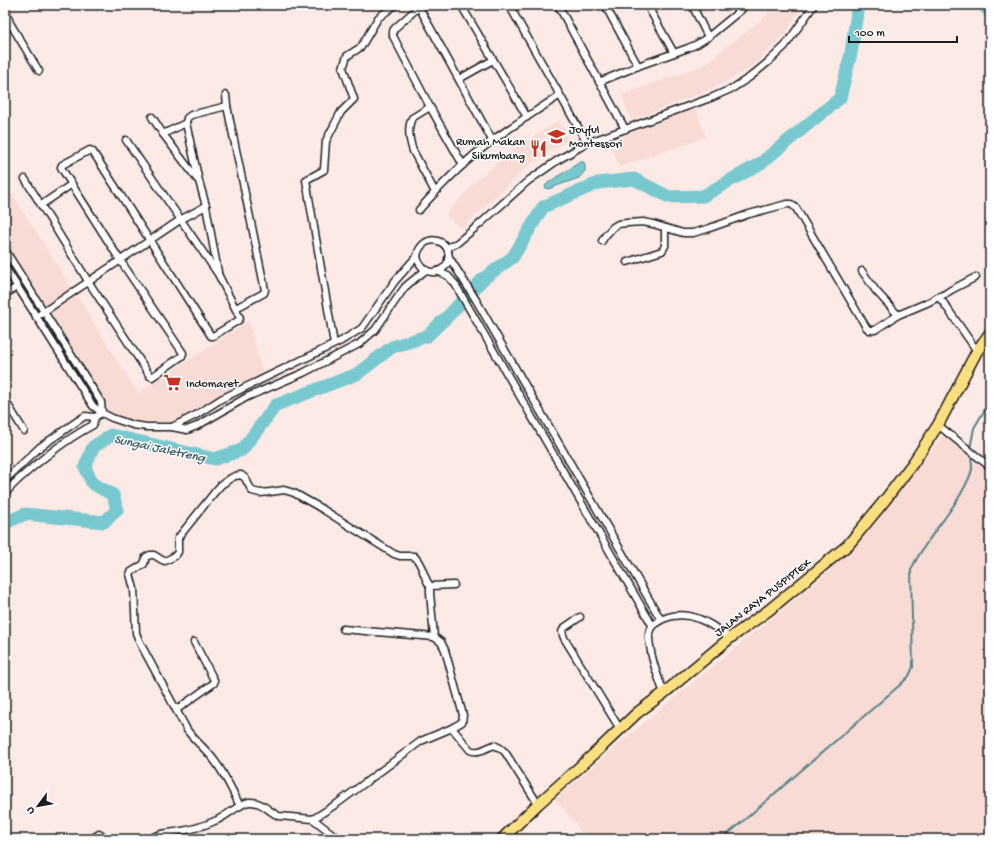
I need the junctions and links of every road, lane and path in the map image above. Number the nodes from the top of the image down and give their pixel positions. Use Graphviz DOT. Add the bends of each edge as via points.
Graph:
graph roads {
  1 [pos="395,5"];
  2 [pos="461,5"];
  3 [pos="509,5"];
  4 [pos="558,5"];
  5 [pos="605,5"];
  6 [pos="647,5"];
  7 [pos="692,5"];
  8 [pos="814,5"];
  9 [pos="420,6"];
  10 [pos="5,7"];
  11 [pos="741,7"];
  12 [pos="708,37"];
  13 [pos="674,53"];
  14 [pos="493,60"];
  15 [pos="638,66"];
  16 [pos="39,71"];
  17 [pos="459,79"];
  18 [pos="599,82"];
  19 [pos="226,94"];
  20 [pos="560,95"];
  21 [pos="228,106"];
  22 [pos="430,107"];
  23 [pos="152,117"];
  24 [pos="527,117"];
  25 [pos="186,123"];
  26 [pos="624,129"];
  27 [pos="163,134"];
  28 [pos="126,140"];
  29 [pos="492,140"];
  30 [pos="587,143"];
  31 [pos="463,165"];
  32 [pos="25,179"];
  33 [pos="199,181"];
  34 [pos="72,184"];
  35 [pos="435,192"];
  36 [pos="41,205"];
  37 [pos="206,206"];
  38 [pos="420,210"];
  39 [pos="180,220"];
  40 [pos="665,228"];
  41 [pos="150,241"];
  42 [pos="602,241"];
  43 [pos="447,248"];
  44 [pos="5,250"];
  45 [pos="417,256"];
  46 [pos="449,257"];
  47 [pos="120,260"];
  48 [pos="627,262"];
  49 [pos="5,267"];
  50 [pos="426,270"];
  51 [pos="437,271"];
  52 [pos="862,271"];
  53 [pos="218,274"];
  54 [pos="976,277"];
  55 [pos="88,281"];
  56 [pos="17,287"];
  57 [pos="5,294"];
  58 [pos="938,297"];
  59 [pos="236,308"];
  60 [pos="44,313"];
  61 [pos="898,314"];
  62 [pos="36,317"];
  63 [pos="990,332"];
  64 [pos="334,344"];
  65 [pos="977,351"];
  66 [pos="221,399"];
  67 [pos="5,400"];
  68 [pos="227,409"];
  69 [pos="102,412"];
  70 [pos="95,417"];
  71 [pos="938,425"];
  72 [pos="172,427"];
  73 [pos="24,431"];
  74 [pos="40,447"];
  75 [pos="47,455"];
  76 [pos="990,466"];
  77 [pos="5,480"];
  78 [pos="5,494"];
  79 [pos="454,585"];
  80 [pos="430,586"];
  81 [pos="580,617"];
  82 [pos="661,620"];
  83 [pos="652,625"];
  84 [pos="343,629"];
  85 [pos="434,637"];
  86 [pos="730,638"];
  87 [pos="194,642"];
  88 [pos="664,692"];
  89 [pos="176,710"];
  90 [pos="452,728"];
  91 [pos="620,729"];
  92 [pos="538,804"];
  93 [pos="240,806"];
  94 [pos="313,819"];
  95 [pos="91,839"];
  96 [pos="107,839"];
  97 [pos="150,839"];
  98 [pos="339,839"];
  99 [pos="502,839"];
  1 -- 64 [label="street" via="378,18 361,47 347,56 343,68 354,100 341,112 326,141 324,170 306,180"];
  2 -- 14 [label="street"];
  3 -- 20 [label="street"];
  4 -- 18 [label="street"];
  5 -- 15 [label="street"];
  6 -- 13 [label="street"];
  7 -- 12 [label="street"];
  8 -- 26 [label="street" via="785,46 750,77 713,97"];
  9 -- 17 [label="street"];
  9 -- 22 [label="street" via="395,28 393,34"];
  10 -- 16 [label="street" via="10,23"];
  11 -- 12 [label="street"];
  12 -- 13 [label="street"];
  13 -- 15 [label="street"];
  14 -- 17 [label="street"];
  14 -- 24 [label="street"];
  15 -- 18 [label="street"];
  17 -- 29 [label="street"];
  18 -- 26 [label="street"];
  19 -- 21 [label="street"];
  20 -- 24 [label="street"];
  20 -- 30 [label="street"];
  21 -- 25 [label="street" via="191,114"];
  21 -- 59 [label="street" via="265,290 264,293"];
  22 -- 31 [label="street"];
  22 -- 35 [label="street" via="412,118 410,128 413,151"];
  23 -- 27 [label="street"];
  24 -- 29 [label="street"];
  25 -- 27 [label="street"];
  25 -- 33 [label="street"];
  26 -- 30 [label="street"];
  27 -- 33 [label="street"];
  28 -- 39 [label="street"];
  29 -- 31 [label="street"];
  30 -- 43 [label="street" via="528,181 457,243"];
  31 -- 35 [label="street"];
  32 -- 36 [label="street"];
  33 -- 37 [label="street"];
  34 -- 36 [label="street"];
  34 -- 41 [label="street" via="61,167 91,150"];
  34 -- 47 [label="street"];
  35 -- 38 [label="street"];
  36 -- 55 [label="street"];
  37 -- 39 [label="street"];
  37 -- 53 [label="street"];
  39 -- 41 [label="street"];
  39 -- 53 [label="street"];
  40 -- 42 [label="street" via="643,222 618,224"];
  40 -- 48 [label="street" via="662,251"];
  40 -- 61 [label="street" via="683,233 699,232 749,214 791,204 796,208 868,329 874,330"];
  41 -- 47 [label="street"];
  41 -- 59 [label="street" via="211,336 239,319"];
  43 -- 45 [label="street" via="439,241 429,240 420,246"];
  43 -- 46 [label="street"];
  44 -- 60 [label="street"];
  45 -- 50 [label="street" via="419,264"];
  45 -- 64 [label="street" via="395,281 362,328"];
  46 -- 51 [label="street" via="446,266"];
  46 -- 82 [label="street"];
  47 -- 55 [label="street"];
  47 -- 55 [label="street" via="183,354 150,377"];
  49 -- 56 [label="street"];
  50 -- 51 [label="street"];
  50 -- 68 [label="street" via="405,287 375,330 359,344"];
  51 -- 83 [label="street" via="448,276 455,284"];
  52 -- 61 [label="street" via="876,291"];
  53 -- 59 [label="street"];
  54 -- 58 [label="street"];
  55 -- 60 [label="street"];
  56 -- 57 [label="street"];
  56 -- 62 [label="street"];
  58 -- 61 [label="street"];
  58 -- 65 [label="street"];
  60 -- 62 [label="street"];
  60 -- 69 [label="street" via="101,402"];
  62 -- 69 [label="street" via="93,406"];
  63 -- 65 [label="main road, JALAN RAYA PUSPIPTEK"];
  64 -- 66 [label="street"];
  65 -- 71 [label="main road, JALAN RAYA PUSPIPTEK"];
  66 -- 68 [label="street"];
  66 -- 72 [label="street"];
  67 -- 73 [label="street"];
  68 -- 72 [label="street" via="187,430"];
  69 -- 70 [label="street"];
  69 -- 72 [label="street" via="133,425"];
  70 -- 74 [label="street" via="85,416"];
  70 -- 75 [label="street" via="93,425"];
  71 -- 76 [label="street"];
  71 -- 86 [label="main road, JALAN RAYA PUSPIPTEK" via="909,469 848,544 769,610"];
  74 -- 75 [label="street"];
  74 -- 77 [label="street"];
  75 -- 78 [label="street"];
  79 -- 80 [label="street"];
  80 -- 85 [label="street"];
  80 -- 89 [label="street" via="414,556 394,554 294,493 281,490 252,491 243,476 235,476 214,492 178,538 178,552 175,556 165,561 150,555 146,557 144,564 130,574 134,589 136,633"];
  81 -- 91 [label="street" via="564,628 564,638"];
  82 -- 83 [label="street"];
  82 -- 86 [label="street" via="673,615 694,617 706,621"];
  83 -- 88 [label="street" via="649,632 651,658"];
  84 -- 85 [label="street"];
  85 -- 90 [label="street" via="445,650 463,715 462,722"];
  86 -- 88 [label="main road, JALAN RAYA PUSPIPTEK"];
  87 -- 89 [label="street" via="214,683"];
  88 -- 91 [label="main road, JALAN RAYA PUSPIPTEK"];
  89 -- 93 [label="street" via="187,730 226,777"];
  90 -- 92 [label="street" via="474,752 494,745 505,752"];
  90 -- 94 [label="street" via="421,741"];
  91 -- 92 [label="main road, JALAN RAYA PUSPIPTEK"];
  92 -- 99 [label="main road, JALAN RAYA PUSPIPTEK"];
  93 -- 94 [label="street" via="247,802 256,802 279,816"];
  93 -- 97 [label="street" via="216,821 183,831 157,835"];
  94 -- 98 [label="street"];
  95 -- 96 [label="street" via="99,834"];
}
